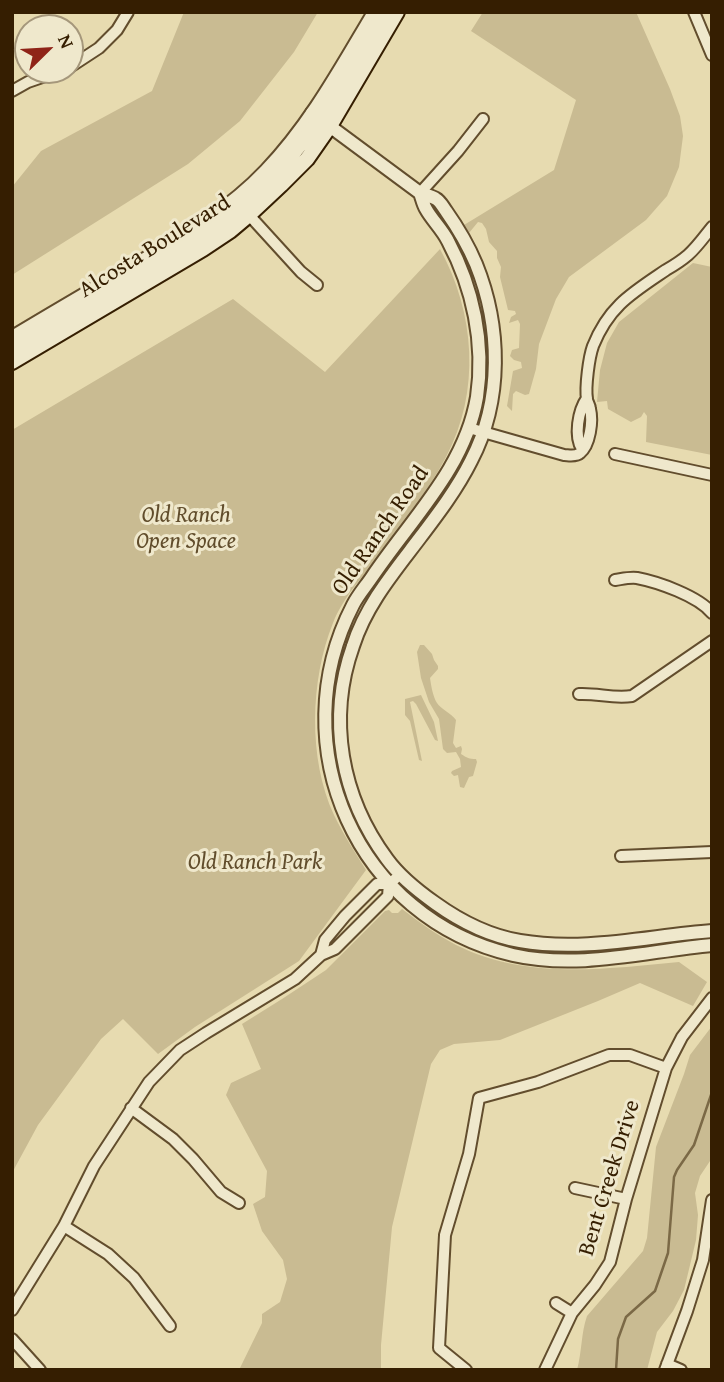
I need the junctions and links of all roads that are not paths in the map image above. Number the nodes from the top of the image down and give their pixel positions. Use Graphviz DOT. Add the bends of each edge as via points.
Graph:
graph roads {
  1 [pos="128,12"];
  2 [pos="373,12"];
  3 [pos="385,12"];
  4 [pos="397,12"];
  5 [pos="694,12"];
  6 [pos="712,55"];
  7 [pos="84,58"];
  8 [pos="320,119"];
  9 [pos="483,119"];
  10 [pos="420,193"];
  11 [pos="248,215"];
  12 [pos="712,226"];
  13 [pos="317,285"];
  14 [pos="12,336"];
  15 [pos="12,347"];
  16 [pos="12,362"];
  17 [pos="469,428"];
  18 [pos="482,431"];
  19 [pos="615,454"];
  20 [pos="712,475"];
  21 [pos="615,580"];
  22 [pos="712,614"];
  23 [pos="712,641"];
  24 [pos="579,694"];
  25 [pos="712,852"];
  26 [pos="621,856"];
  27 [pos="400,874"];
  28 [pos="389,884"];
  29 [pos="712,931"];
  30 [pos="712,945"];
  31 [pos="321,955"];
  32 [pos="712,998"];
  33 [pos="666,1068"];
  34 [pos="131,1108"];
  35 [pos="575,1188"];
  36 [pos="626,1199"];
  37 [pos="712,1200"];
  38 [pos="239,1203"];
  39 [pos="64,1226"];
  40 [pos="707,1261"];
  41 [pos="556,1303"];
  42 [pos="12,1311"];
  43 [pos="572,1313"];
  44 [pos="170,1326"];
  45 [pos="12,1339"];
  46 [pos="666,1367"];
  47 [pos="40,1370"];
  48 [pos="466,1370"];
  49 [pos="545,1370"];
  50 [pos="681,1370"];
  1 -- 7 [label="street" via="100,48"];
  2 -- 8 [label="street, Alcosta Boulevard"];
  3 -- 8 [label="main road, Alcosta Boulevard"];
  4 -- 8 [label="main road, Alcosta Boulevard"];
  5 -- 6 [label="street"];
  8 -- 10 [label="street, Old Ranch Road"];
  8 -- 11 [label="main road, Alcosta Boulevard" via="307,159"];
  8 -- 14 [label="street, Alcosta Boulevard" via="209,219"];
  8 -- 15 [label="main road, Alcosta Boulevard" via="271,178 215,226"];
  9 -- 10 [label="street"];
  10 -- 17 [label="street, Old Ranch Road" via="457,257 476,320 479,379"];
  10 -- 18 [label="street, Old Ranch Road" via="437,199 456,226 484,285 495,348 492,398"];
  11 -- 13 [label="street"];
  11 -- 16 [label="main road, Alcosta Boulevard" via="203,249"];
  12 -- 18 [label="street" via="686,257 627,298 600,330 589,366 588,443 581,453 564,455"];
  17 -- 18 [label="street"];
  17 -- 28 [label="street, Old Ranch Road" via="440,485 354,603 338,639 327,683 328,760 340,805 354,836"];
  18 -- 27 [label="street, Old Ranch Road" via="452,495 366,614 352,646 343,688 342,758 353,800"];
  19 -- 20 [label="street"];
  21 -- 22 [label="street" via="634,578 678,591"];
  23 -- 24 [label="street" via="632,695"];
  25 -- 26 [label="street"];
  27 -- 28 [label="street"];
  27 -- 29 [label="street, Old Ranch Road" via="451,915 517,941 582,945"];
  28 -- 30 [label="street, Old Ranch Road" via="441,927 513,955 586,961"];
  28 -- 31 [label="street" via="388,896 335,949"];
  28 -- 31 [label="street" via="377,884 345,916 325,940"];
  31 -- 34 [label="street" via="295,979 180,1050"];
  32 -- 33 [label="street, Bent Creek Drive" via="682,1037"];
  33 -- 36 [label="street, Bent Creek Drive"];
  33 -- 48 [label="street" via="630,1055 609,1055 479,1098 469,1154 445,1235 439,1348"];
  34 -- 38 [label="street" via="173,1139 221,1192"];
  34 -- 39 [label="street" via="94,1166"];
  35 -- 36 [label="street"];
  36 -- 43 [label="street, Bent Creek Drive" via="610,1262"];
  37 -- 40 [label="street"];
  39 -- 42 [label="street"];
  39 -- 44 [label="street" via="108,1254 134,1278"];
  40 -- 46 [label="street"];
  41 -- 43 [label="street"];
  43 -- 49 [label="street, Bent Creek Drive"];
  45 -- 47 [label="street"];
  46 -- 50 [label="street"];
}
